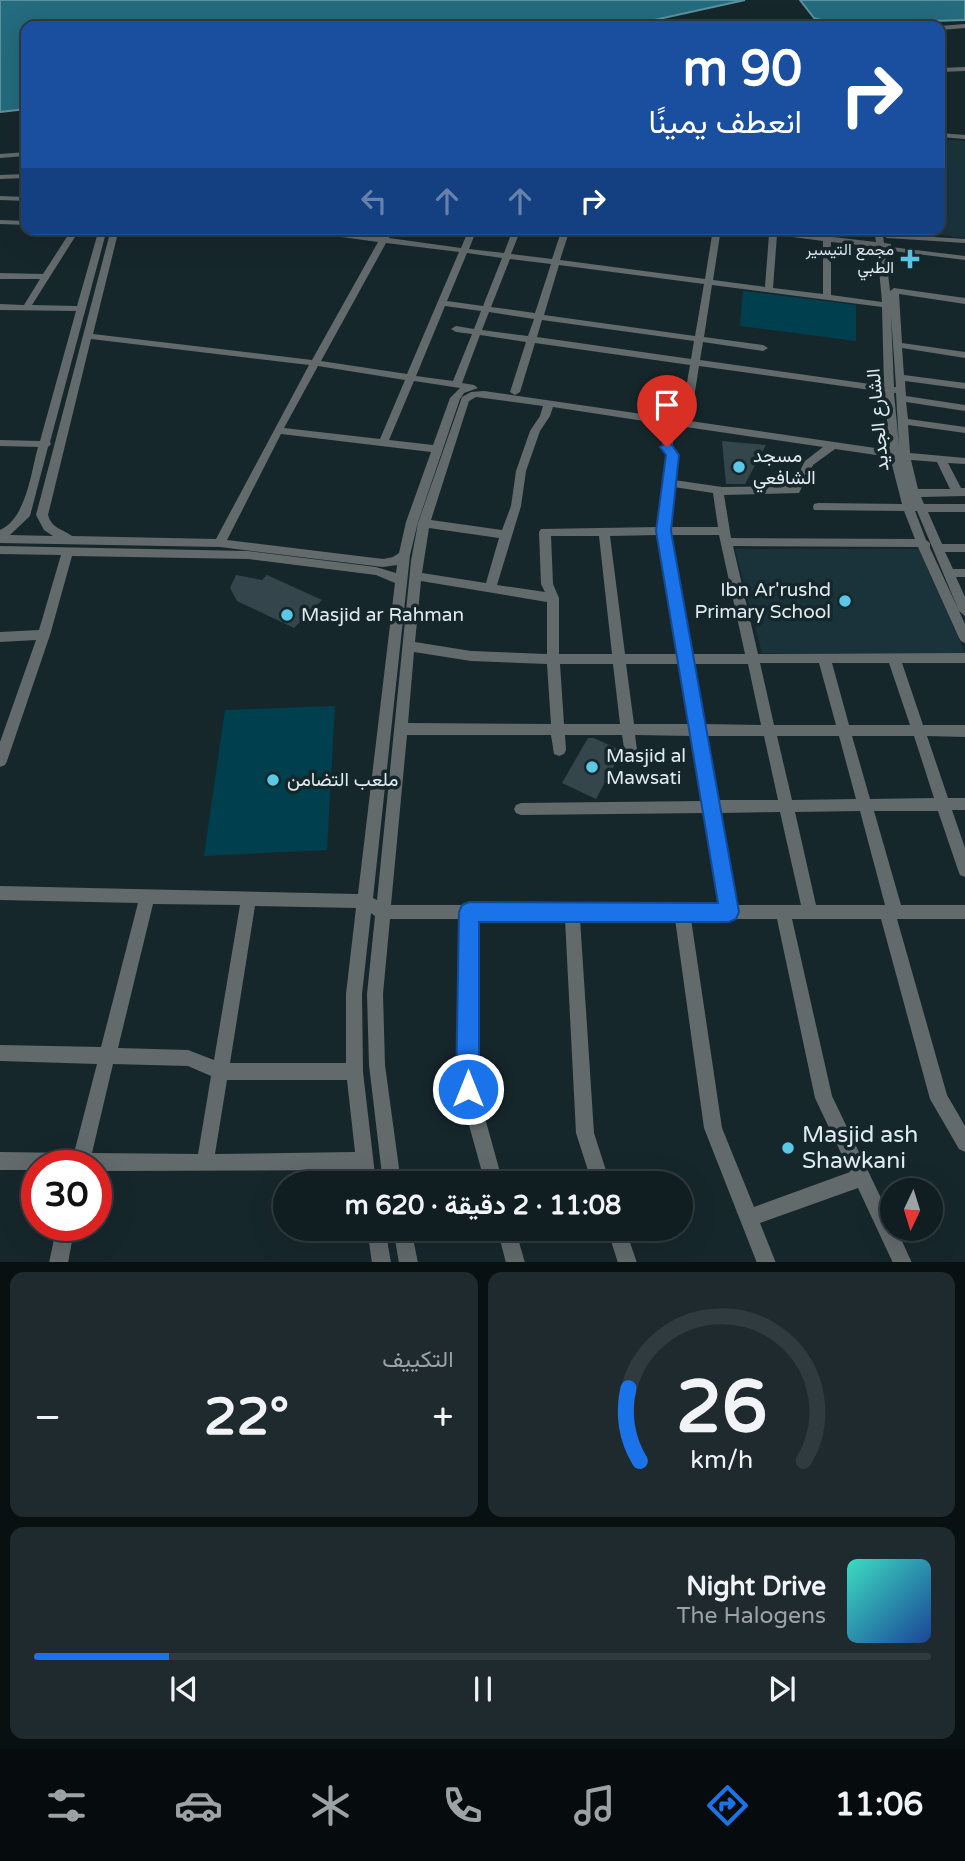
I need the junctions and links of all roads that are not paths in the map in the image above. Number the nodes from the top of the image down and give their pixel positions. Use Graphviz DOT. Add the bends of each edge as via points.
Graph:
graph roads {
  1 [pos="965,26"];
  2 [pos="945,28"];
  3 [pos="965,69"];
  4 [pos="945,70"];
  5 [pos="945,135"];
  6 [pos="965,137"];
  7 [pos="21,155"];
  8 [pos="21,156"];
  9 [pos="0,157"];
  10 [pos="11,158"];
  11 [pos="0,175"];
  12 [pos="21,176"];
  13 [pos="0,198"];
  14 [pos="21,199"];
  15 [pos="0,222"];
  16 [pos="21,223"];
  17 [pos="72,235"];
  18 [pos="101,235"];
  19 [pos="113,235"];
  20 [pos="364,235"];
  21 [pos="471,235"];
  22 [pos="515,235"];
  23 [pos="564,235"];
  24 [pos="716,235"];
  25 [pos="773,235"];
  26 [pos="796,235"];
  27 [pos="918,235"];
  28 [pos="931,235"];
  29 [pos="386,237"];
  30 [pos="827,239"];
  31 [pos="885,239"];
  32 [pos="965,242"];
  33 [pos="464,251"];
  34 [pos="507,257"];
  35 [pos="965,258"];
  36 [pos="556,263"];
  37 [pos="0,276"];
  38 [pos="46,277"];
  39 [pos="708,282"];
  40 [pos="769,290"];
  41 [pos="894,291"];
  42 [pos="827,298"];
  43 [pos="965,300"];
  44 [pos="442,303"];
  45 [pos="887,305"];
  46 [pos="0,307"];
  47 [pos="26,308"];
  48 [pos="82,309"];
  49 [pos="487,309"];
  50 [pos="538,317"];
  51 [pos="456,329"];
  52 [pos="478,332"];
  53 [pos="531,339"];
  54 [pos="698,339"];
  55 [pos="87,340"];
  56 [pos="898,345"];
  57 [pos="763,348"];
  58 [pos="965,355"];
  59 [pos="695,363"];
  60 [pos="314,366"];
  61 [pos="900,377"];
  62 [pos="410,379"];
  63 [pos="965,387"];
  64 [pos="459,388"];
  65 [pos="515,392"];
  66 [pos="897,393"];
  67 [pos="549,403"];
  68 [pos="965,408"];
  69 [pos="681,420"];
  70 [pos="902,421"];
  71 [pos="65,424"];
  72 [pos="51,425"];
  73 [pos="278,430"];
  74 [pos="965,430"];
  75 [pos="0,443"];
  76 [pos="383,443"];
  77 [pos="46,444"];
  78 [pos="832,446"];
  79 [pos="437,449"];
  80 [pos="900,453"];
  81 [pos="940,458"];
  82 [pos="965,461"];
  83 [pos="669,483"];
  84 [pos="718,490"];
  85 [pos="961,492"];
  86 [pos="914,493"];
  87 [pos="818,506"];
  88 [pos="915,508"];
  89 [pos="965,508"];
  90 [pos="42,515"];
  91 [pos="24,516"];
  92 [pos="424,523"];
  93 [pos="604,531"];
  94 [pos="663,531"];
  95 [pos="506,535"];
  96 [pos="726,537"];
  97 [pos="24,540"];
  98 [pos="78,540"];
  99 [pos="219,543"];
  100 [pos="924,543"];
  101 [pos="1,544"];
  102 [pos="938,548"];
  103 [pos="965,548"];
  104 [pos="34,550"];
  105 [pos="68,551"];
  106 [pos="404,555"];
  107 [pos="346,562"];
  108 [pos="948,573"];
  109 [pos="965,573"];
  110 [pos="408,584"];
  111 [pos="490,587"];
  112 [pos="553,598"];
  113 [pos="965,611"];
  114 [pos="44,635"];
  115 [pos="0,637"];
  116 [pos="965,638"];
  117 [pos="409,646"];
  118 [pos="894,658"];
  119 [pos="965,658"];
  120 [pos="553,659"];
  121 [pos="619,659"];
  122 [pos="686,659"];
  123 [pos="754,659"];
  124 [pos="824,659"];
  125 [pos="400,729"];
  126 [pos="557,729"];
  127 [pos="627,729"];
  128 [pos="698,729"];
  129 [pos="769,729"];
  130 [pos="843,729"];
  131 [pos="917,730"];
  132 [pos="965,731"];
  133 [pos="559,750"];
  134 [pos="630,750"];
  135 [pos="0,761"];
  136 [pos="965,804"];
  137 [pos="865,805"];
  138 [pos="943,805"];
  139 [pos="787,806"];
  140 [pos="711,807"];
  141 [pos="521,808"];
  142 [pos="965,870"];
  143 [pos="0,893"];
  144 [pos="147,896"];
  145 [pos="249,898"];
  146 [pos="364,901"];
  147 [pos="383,912"];
  148 [pos="469,912"];
  149 [pos="572,912"];
  150 [pos="682,912"];
  151 [pos="729,912"];
  152 [pos="783,912"];
  153 [pos="810,912"];
  154 [pos="891,912"];
  155 [pos="965,912"];
  156 [pos="0,1053"];
  157 [pos="107,1055"];
  158 [pos="220,1071"];
  159 [pos="355,1072"];
  160 [pos="965,1143"];
  161 [pos="83,1150"];
  162 [pos="0,1161"];
  163 [pos="362,1161"];
  164 [pos="21,1162"];
  165 [pos="112,1163"];
  166 [pos="205,1163"];
  167 [pos="364,1171"];
  168 [pos="390,1171"];
  169 [pos="491,1171"];
  170 [pos="597,1171"];
  171 [pos="863,1177"];
  172 [pos="751,1217"];
  173 [pos="63,1241"];
  174 [pos="378,1241"];
  175 [pos="405,1241"];
  176 [pos="510,1241"];
  177 [pos="621,1241"];
  178 [pos="58,1262"];
  179 [pos="382,1262"];
  180 [pos="409,1262"];
  181 [pos="516,1262"];
  182 [pos="628,1262"];
  183 [pos="767,1262"];
  184 [pos="903,1262"];
  1 -- 2 [label="street"];
  3 -- 4 [label="street"];
  5 -- 6 [label="street"];
  7 -- 9 [label="street"];
  8 -- 10 [label="street"];
  9 -- 10 [label="street"];
  10 -- 11 [label="street"];
  11 -- 12 [label="street"];
  13 -- 14 [label="street"];
  15 -- 16 [label="street"];
  17 -- 38 [label="street"];
  18 -- 48 [label="street"];
  19 -- 55 [label="street"];
  20 -- 29 [label="street"];
  21 -- 33 [label="street"];
  22 -- 34 [label="street"];
  23 -- 36 [label="street"];
  24 -- 39 [label="street"];
  25 -- 40 [label="street"];
  26 -- 30 [label="street"];
  27 -- 31 [label="street"];
  28 -- 32 [label="street"];
  29 -- 33 [label="street"];
  29 -- 60 [label="street"];
  30 -- 31 [label="street"];
  30 -- 42 [label="street"];
  31 -- 35 [label="street"];
  31 -- 41 [label="street, الشارع الجديد"];
  31 -- 45 [label="street, الشارع الجديد"];
  33 -- 34 [label="street"];
  33 -- 44 [label="street"];
  34 -- 36 [label="street"];
  34 -- 49 [label="street"];
  36 -- 39 [label="street"];
  36 -- 50 [label="street"];
  37 -- 38 [label="street"];
  38 -- 47 [label="street"];
  39 -- 40 [label="street"];
  39 -- 54 [label="street"];
  40 -- 42 [label="street"];
  41 -- 43 [label="street"];
  41 -- 56 [label="street, الشارع الجديد"];
  42 -- 45 [label="street"];
  44 -- 49 [label="street"];
  44 -- 62 [label="street"];
  45 -- 66 [label="street, الشارع الجديد"];
  46 -- 47 [label="street"];
  47 -- 48 [label="street"];
  48 -- 72 [label="street"];
  49 -- 50 [label="street"];
  49 -- 52 [label="street"];
  50 -- 53 [label="street"];
  50 -- 54 [label="street"];
  51 -- 52 [label="street"];
  52 -- 53 [label="street"];
  52 -- 64 [label="street"];
  53 -- 59 [label="street"];
  53 -- 65 [label="street"];
  54 -- 57 [label="street"];
  54 -- 59 [label="street"];
  55 -- 60 [label="street"];
  55 -- 71 [label="street"];
  56 -- 58 [label="street"];
  56 -- 61 [label="street, الشارع الجديد"];
  59 -- 66 [label="street"];
  59 -- 69 [label="street"];
  60 -- 62 [label="street"];
  60 -- 73 [label="street"];
  61 -- 63 [label="street"];
  61 -- 66 [label="street, الشارع الجديد"];
  62 -- 64 [label="street"];
  62 -- 76 [label="street"];
  64 -- 65 [label="street"];
  64 -- 79 [label="street"];
  65 -- 69 [label="street"];
  66 -- 68 [label="street"];
  66 -- 70 [label="street, الشارع الجديد"];
  66 -- 80 [label="street, الشارع الجديد"];
  67 -- 69 [label="street"];
  67 -- 92 [label="street" via="467,396"];
  67 -- 95 [label="street" via="521,471"];
  69 -- 78 [label="street"];
  69 -- 80 [label="street"];
  69 -- 83 [label="street" via="670,431"];
  70 -- 74 [label="street"];
  70 -- 80 [label="street, الشارع الجديد"];
  71 -- 72 [label="street"];
  71 -- 90 [label="street"];
  72 -- 77 [label="street"];
  73 -- 76 [label="street"];
  73 -- 99 [label="street"];
  75 -- 77 [label="street"];
  76 -- 79 [label="street"];
  77 -- 91 [label="street"];
  78 -- 80 [label="street"];
  78 -- 84 [label="street" via="809,463 795,490"];
  79 -- 106 [label="street"];
  80 -- 81 [label="street"];
  80 -- 86 [label="street, الشارع الجديد"];
  80 -- 88 [label="street, الشارع الجديد"];
  81 -- 82 [label="street"];
  81 -- 85 [label="street"];
  83 -- 84 [label="street"];
  83 -- 94 [label="street"];
  84 -- 96 [label="street"];
  85 -- 86 [label="street"];
  86 -- 88 [label="street, الشارع الجديد"];
  87 -- 88 [label="street"];
  88 -- 89 [label="street"];
  88 -- 100 [label="street, الشارع الجديد"];
  88 -- 102 [label="street, الشارع الجديد"];
  90 -- 97 [label="street"];
  90 -- 98 [label="street" via="51,530"];
  91 -- 97 [label="street"];
  91 -- 101 [label="street"];
  92 -- 95 [label="street"];
  92 -- 110 [label="street"];
  93 -- 94 [label="street"];
  93 -- 112 [label="street" via="545,532 547,584"];
  93 -- 121 [label="street"];
  94 -- 96 [label="street"];
  94 -- 122 [label="street"];
  95 -- 111 [label="street"];
  96 -- 100 [label="street"];
  96 -- 123 [label="street"];
  97 -- 98 [label="street"];
  97 -- 101 [label="street"];
  97 -- 104 [label="street"];
  98 -- 99 [label="street"];
  99 -- 107 [label="street"];
  100 -- 116 [label="street, الشارع الجديد"];
  101 -- 104 [label="street"];
  102 -- 103 [label="street"];
  102 -- 108 [label="street, الشارع الجديد"];
  104 -- 105 [label="street"];
  105 -- 107 [label="street" via="235,554"];
  105 -- 114 [label="street"];
  106 -- 107 [label="street" via="383,563"];
  106 -- 110 [label="street"];
  107 -- 110 [label="street"];
  108 -- 109 [label="street"];
  108 -- 113 [label="street, الشارع الجديد"];
  110 -- 111 [label="street"];
  110 -- 117 [label="street"];
  110 -- 146 [label="street"];
  111 -- 112 [label="street"];
  112 -- 120 [label="street"];
  114 -- 115 [label="street"];
  114 -- 135 [label="street"];
  117 -- 120 [label="street" via="471,656"];
  117 -- 125 [label="street"];
  118 -- 119 [label="street"];
  118 -- 124 [label="street"];
  118 -- 131 [label="street"];
  120 -- 121 [label="street"];
  120 -- 126 [label="street"];
  121 -- 122 [label="street"];
  121 -- 127 [label="street"];
  122 -- 123 [label="street"];
  122 -- 128 [label="street"];
  123 -- 124 [label="street"];
  123 -- 129 [label="street"];
  124 -- 130 [label="street"];
  125 -- 126 [label="street"];
  125 -- 147 [label="street"];
  126 -- 127 [label="street"];
  126 -- 133 [label="street"];
  127 -- 128 [label="street"];
  127 -- 134 [label="street"];
  128 -- 129 [label="street"];
  128 -- 140 [label="street"];
  129 -- 130 [label="street"];
  129 -- 139 [label="street"];
  130 -- 131 [label="street"];
  130 -- 137 [label="street"];
  131 -- 132 [label="street"];
  131 -- 138 [label="street"];
  136 -- 138 [label="street"];
  137 -- 138 [label="street"];
  137 -- 139 [label="street"];
  137 -- 154 [label="street"];
  138 -- 142 [label="street"];
  139 -- 140 [label="street"];
  139 -- 153 [label="street"];
  140 -- 141 [label="street"];
  140 -- 151 [label="street"];
  143 -- 144 [label="street"];
  144 -- 145 [label="street"];
  144 -- 157 [label="street"];
  145 -- 146 [label="street"];
  145 -- 158 [label="street"];
  146 -- 147 [label="street"];
  146 -- 159 [label="street" via="354,994"];
  147 -- 148 [label="street"];
  147 -- 168 [label="street" via="375,994 377,1065"];
  148 -- 149 [label="street"];
  148 -- 169 [label="street" via="468,1089"];
  149 -- 150 [label="street"];
  149 -- 170 [label="street" via="584,1133"];
  150 -- 151 [label="street"];
  150 -- 172 [label="street" via="713,1128"];
  151 -- 152 [label="street"];
  152 -- 153 [label="street"];
  152 -- 171 [label="street" via="824,1098"];
  153 -- 154 [label="street"];
  154 -- 155 [label="street"];
  154 -- 160 [label="street" via="939,1098"];
  156 -- 157 [label="street"];
  157 -- 158 [label="street" via="188,1058"];
  157 -- 161 [label="street"];
  158 -- 159 [label="street"];
  158 -- 166 [label="street"];
  159 -- 163 [label="street"];
  162 -- 164 [label="street"];
  163 -- 166 [label="street"];
  163 -- 167 [label="street"];
  165 -- 166 [label="street"];
  171 -- 172 [label="street"];
  171 -- 184 [label="street"];
  172 -- 183 [label="street"];
  173 -- 178 [label="street"];
  174 -- 179 [label="street"];
  175 -- 180 [label="street"];
  176 -- 181 [label="street"];
  177 -- 182 [label="street"];
}
